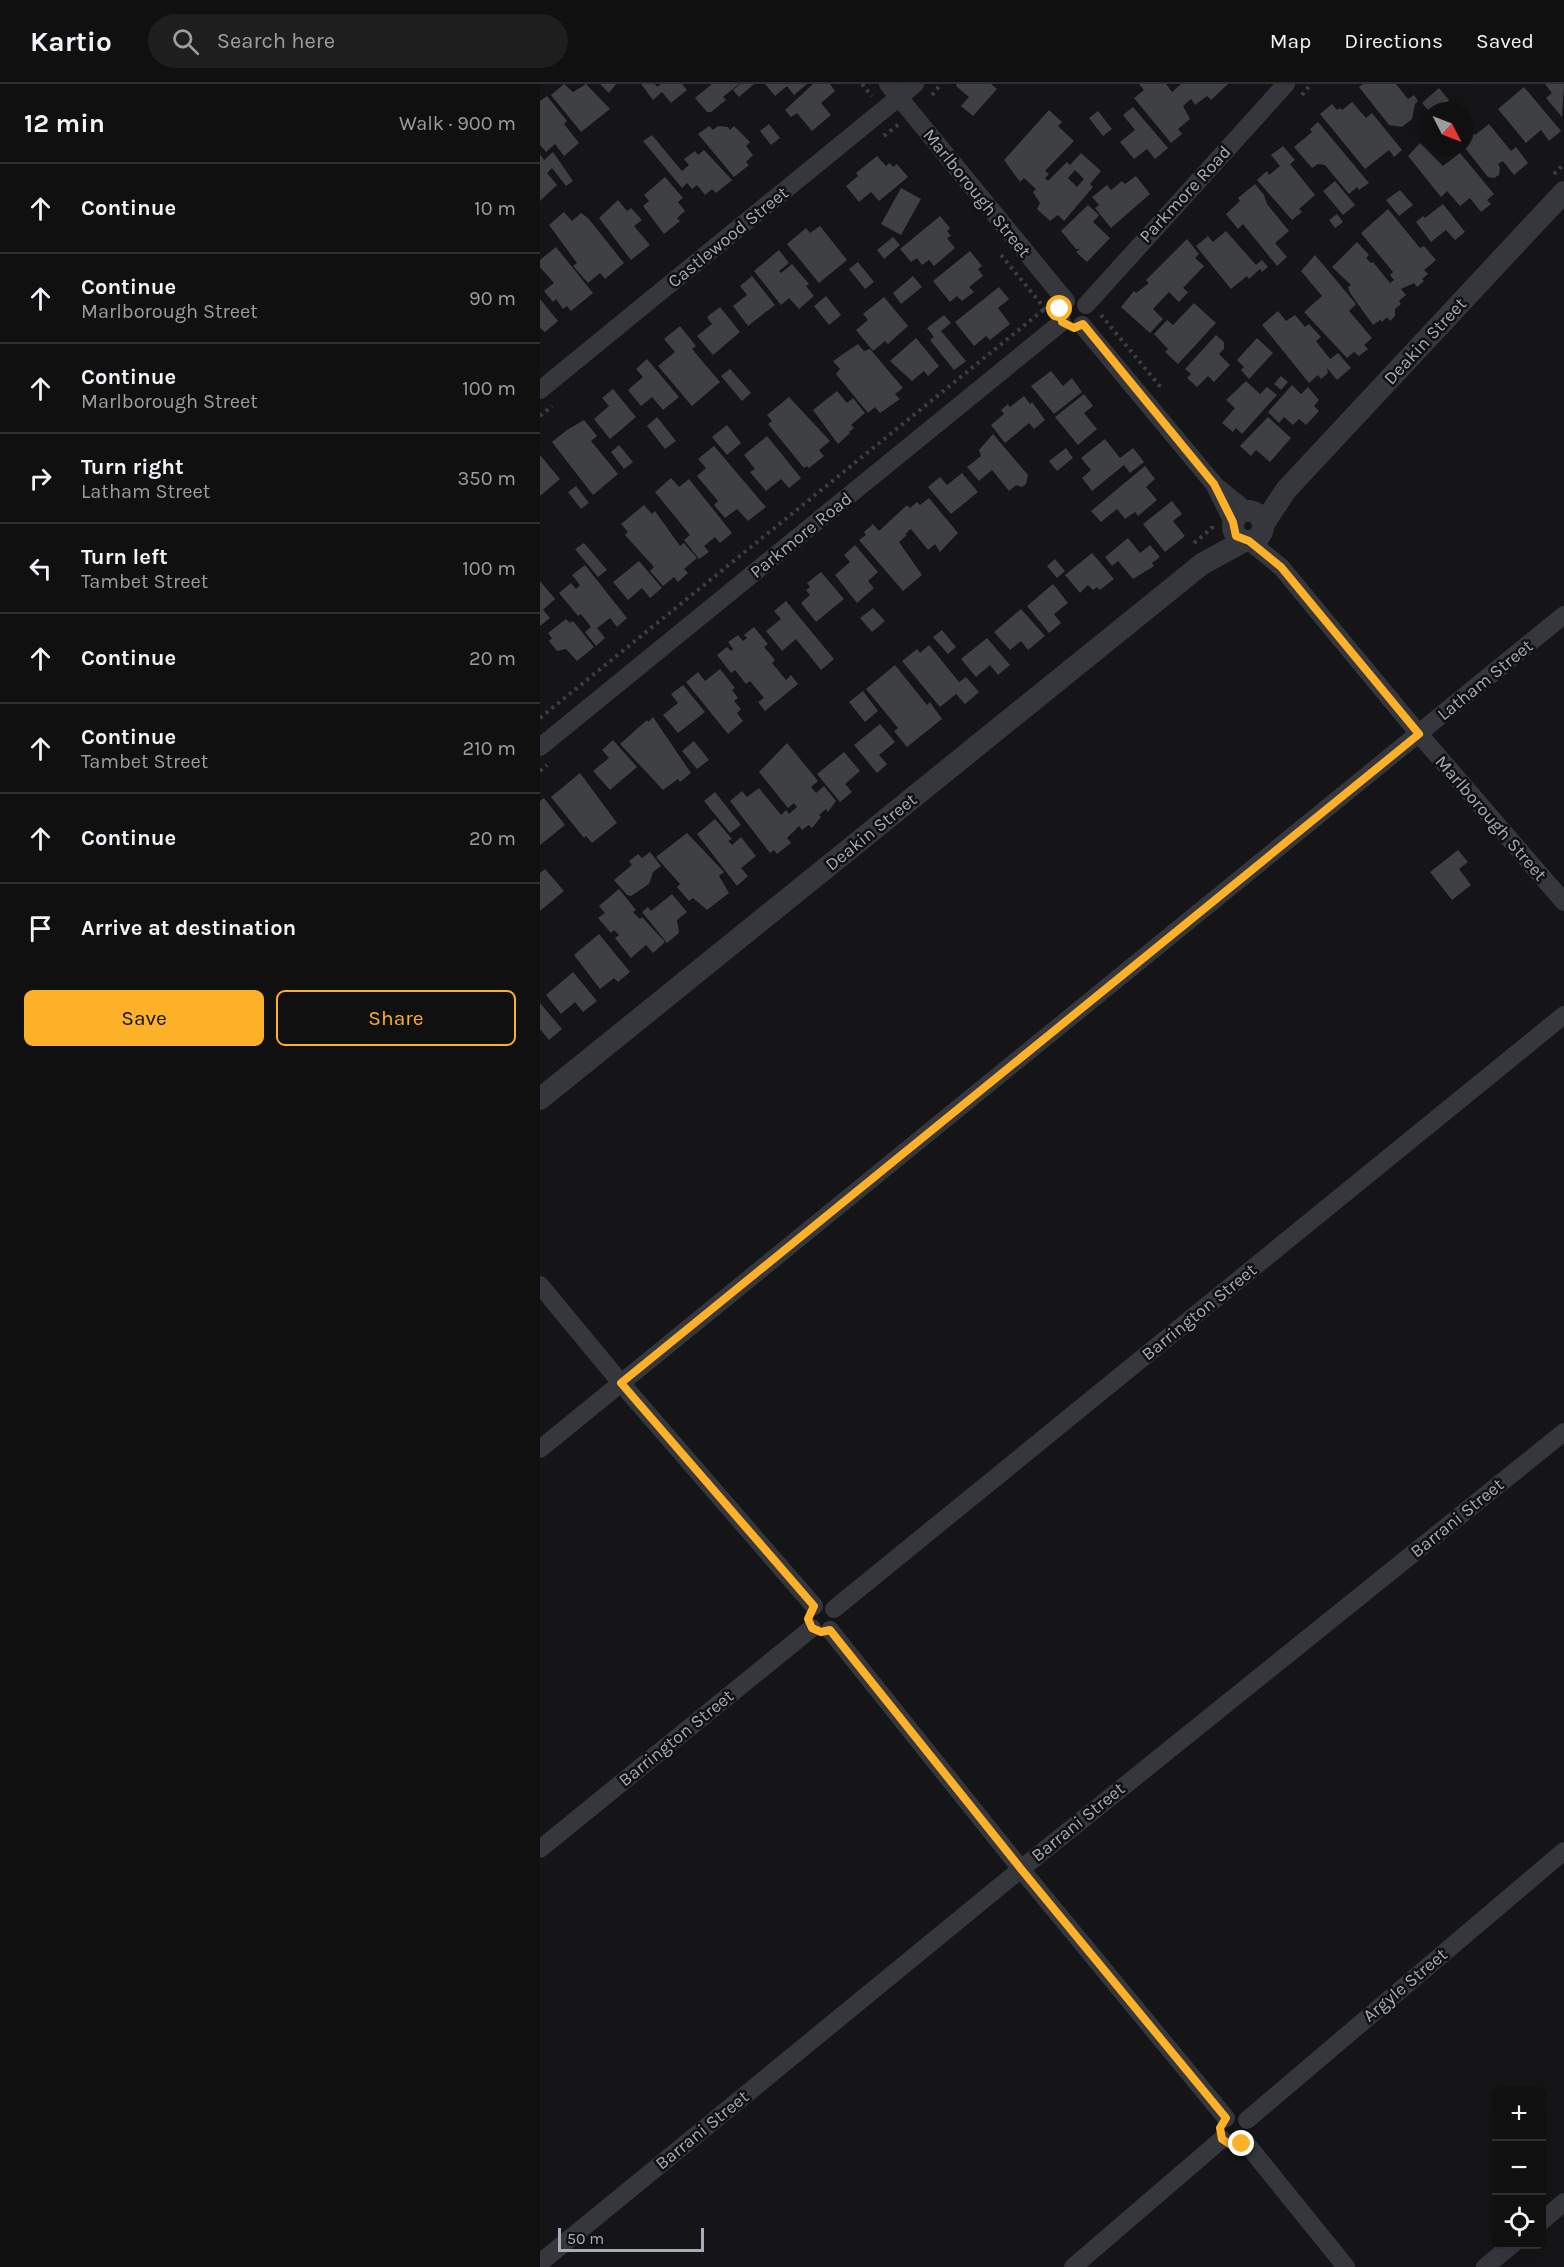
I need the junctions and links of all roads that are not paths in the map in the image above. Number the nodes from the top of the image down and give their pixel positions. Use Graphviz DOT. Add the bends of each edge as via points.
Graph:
graph roads {
  1 [pos="915,84"];
  2 [pos="1286,84"];
  3 [pos="893,91"];
  4 [pos="1556,186"];
  5 [pos="1063,298"];
  6 [pos="1087,302"];
  7 [pos="1062,322"];
  8 [pos="1083,324"];
  9 [pos="540,390"];
  10 [pos="1244,525"];
  11 [pos="1564,615"];
  12 [pos="1419,734"];
  13 [pos="540,747"];
  14 [pos="1564,902"];
  15 [pos="1564,1016"];
  16 [pos="540,1099"];
  17 [pos="540,1285"];
  18 [pos="621,1383"];
  19 [pos="1564,1432"];
  20 [pos="540,1449"];
  21 [pos="814,1606"];
  22 [pos="834,1609"];
  23 [pos="812,1628"];
  24 [pos="830,1630"];
  25 [pos="540,1849"];
  26 [pos="1564,1851"];
  27 [pos="1021,1869"];
  28 [pos="1226,2118"];
  29 [pos="1247,2120"];
  30 [pos="1222,2139"];
  31 [pos="1245,2142"];
  32 [pos="1564,2202"];
  33 [pos="1546,2217"];
  34 [pos="1506,2249"];
  35 [pos="540,2263"];
  36 [pos="1073,2267"];
  37 [pos="1346,2267"];
  38 [pos="1485,2267"];
  1 -- 3 [label="street, Castlewood Street"];
  2 -- 6 [label="street, Parkmore Road"];
  3 -- 5 [label="street, Marlborough Street"];
  3 -- 9 [label="street, Castlewood Street"];
  4 -- 10 [label="street, Deakin Street" via="1286,490"];
  5 -- 6 [label="street"];
  5 -- 7 [label="street"];
  6 -- 8 [label="street" via="1088,318"];
  7 -- 8 [label="street" via="1074,328"];
  7 -- 13 [label="street, Parkmore Road"];
  8 -- 10 [label="street, Marlborough Street"];
  10 -- 12 [label="street, Marlborough Street"];
  10 -- 16 [label="street, Deakin Street" via="1198,554"];
  11 -- 12 [label="street, Latham Street"];
  12 -- 14 [label="street, Marlborough Street"];
  12 -- 18 [label="street, Latham Street"];
  15 -- 22 [label="street, Barrington Street"];
  17 -- 18 [label="street"];
  18 -- 20 [label="street, Latham Street"];
  18 -- 21 [label="street"];
  19 -- 27 [label="street, Barrani Street"];
  21 -- 22 [label="street" via="824,1604"];
  21 -- 23 [label="street" via="808,1619"];
  22 -- 24 [label="street" via="837,1618"];
  23 -- 24 [label="street"];
  23 -- 25 [label="street, Barrington Street"];
  24 -- 27 [label="street"];
  26 -- 29 [label="street, Argyle Street"];
  27 -- 28 [label="street"];
  27 -- 35 [label="street, Barrani Street"];
  28 -- 29 [label="street" via="1237,2115"];
  28 -- 30 [label="street" via="1220,2128"];
  29 -- 31 [label="street" via="1251,2132"];
  30 -- 31 [label="street" via="1235,2146"];
  30 -- 36 [label="street"];
  31 -- 37 [label="street"];
  32 -- 33 [label="street"];
  34 -- 38 [label="street"];
}
